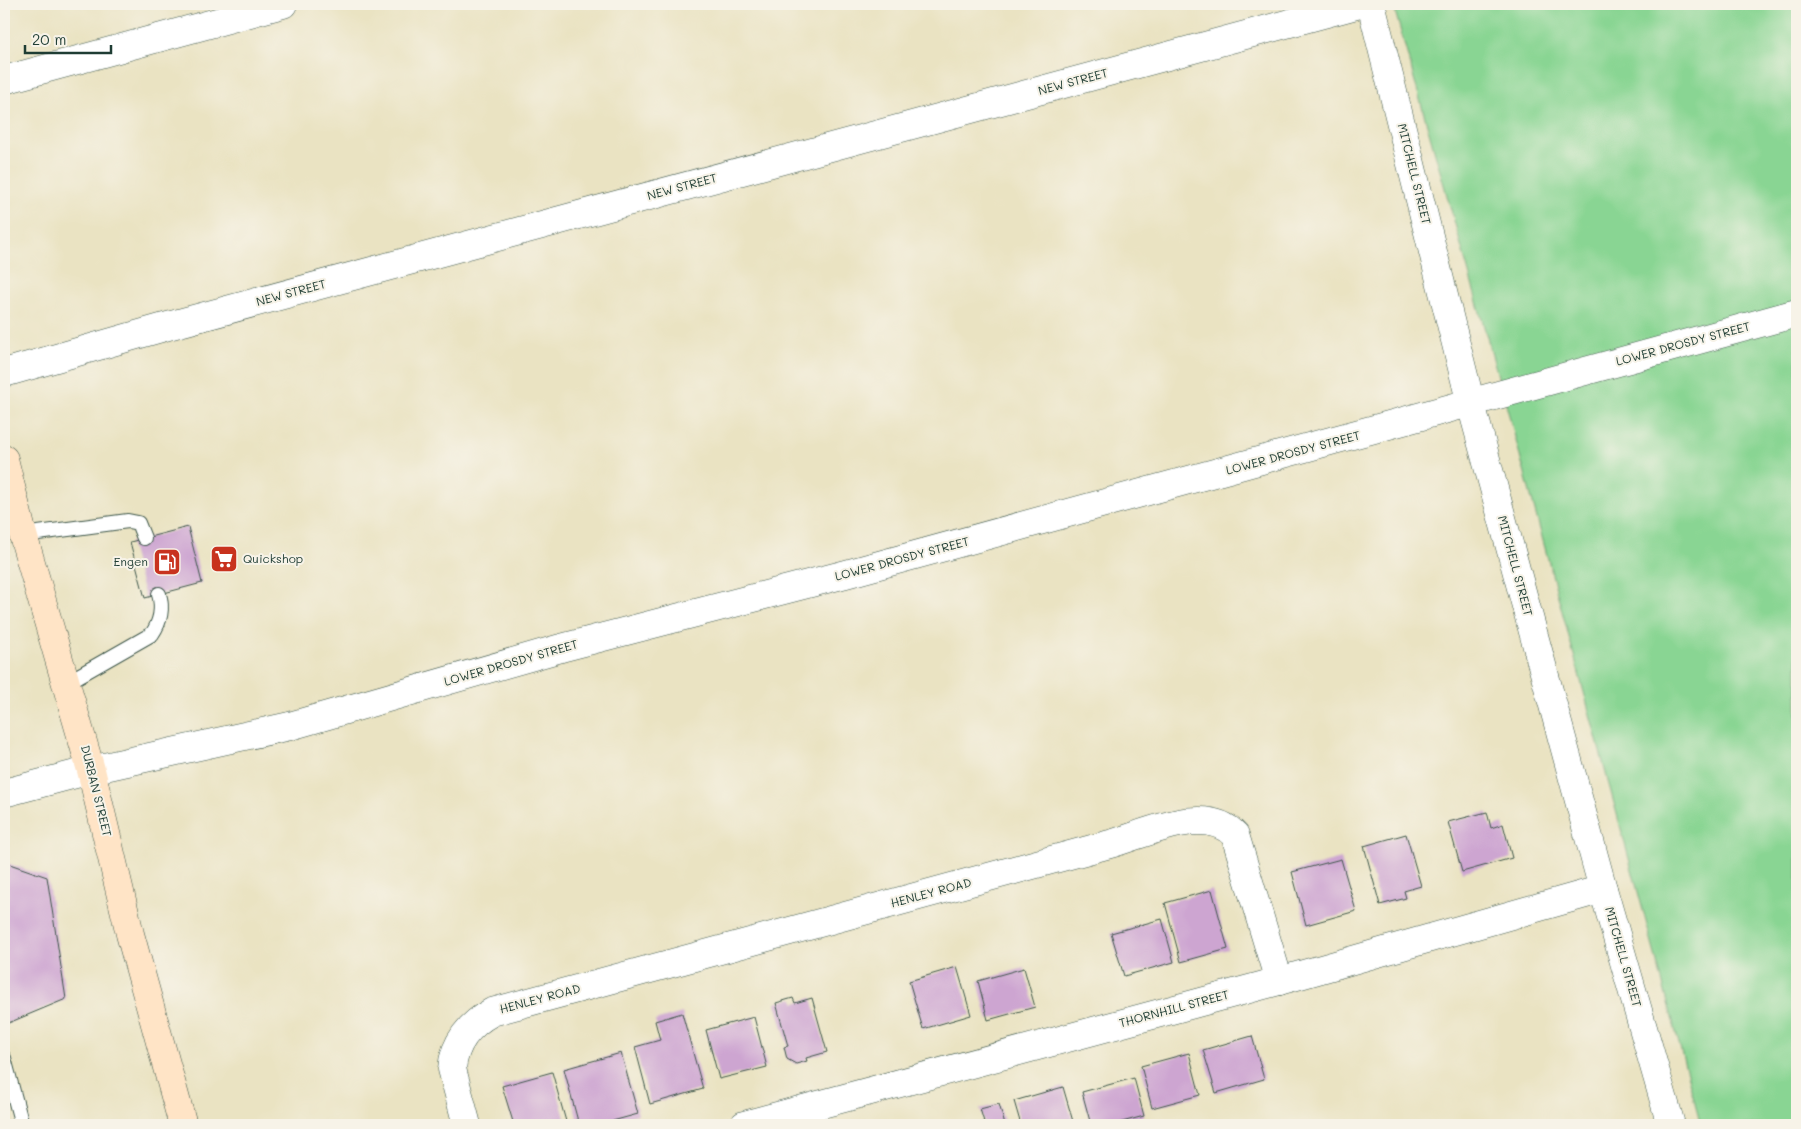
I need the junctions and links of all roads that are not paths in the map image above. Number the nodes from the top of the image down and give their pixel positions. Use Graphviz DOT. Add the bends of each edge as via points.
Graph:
graph roads {
  1 [pos="283,4"];
  2 [pos="1360,4"];
  3 [pos="1371,4"];
  4 [pos="4,80"];
  5 [pos="1797,313"];
  6 [pos="4,373"];
  7 [pos="1471,404"];
  8 [pos="4,459"];
  9 [pos="23,535"];
  10 [pos="144,538"];
  11 [pos="159,594"];
  12 [pos="66,683"];
  13 [pos="91,770"];
  14 [pos="4,793"];
  15 [pos="1603,889"];
  16 [pos="1279,981"];
  17 [pos="4,1058"];
  18 [pos="22,1125"];
  19 [pos="183,1125"];
  20 [pos="467,1125"];
  21 [pos="744,1125"];
  22 [pos="1671,1125"];
  1 -- 4 [label="street"];
  2 -- 6 [label="street, NEW STREET"];
  3 -- 7 [label="street, MITCHELL STREET"];
  5 -- 7 [label="street, LOWER DROSDY STREET"];
  7 -- 13 [label="street, LOWER DROSDY STREET" via="561,648 290,726"];
  7 -- 15 [label="street, MITCHELL STREET"];
  8 -- 9 [label="street, DURBAN STREET"];
  9 -- 10 [label="lane" via="128,520 138,524"];
  9 -- 12 [label="street, DURBAN STREET"];
  11 -- 12 [label="lane" via="159,624 152,634"];
  12 -- 13 [label="street, DURBAN STREET"];
  13 -- 14 [label="street, LOWER DROSDY STREET"];
  13 -- 19 [label="street, DURBAN STREET" via="130,934"];
  15 -- 16 [label="street, THORNHILL STREET"];
  15 -- 22 [label="street, MITCHELL STREET"];
  16 -- 20 [label="street, HENLEY ROAD" via="1235,835 1217,822 1194,819 498,1010 478,1020 466,1032 453,1060 452,1069"];
  16 -- 21 [label="street, THORNHILL STREET"];
  17 -- 18 [label="lane"];
}
